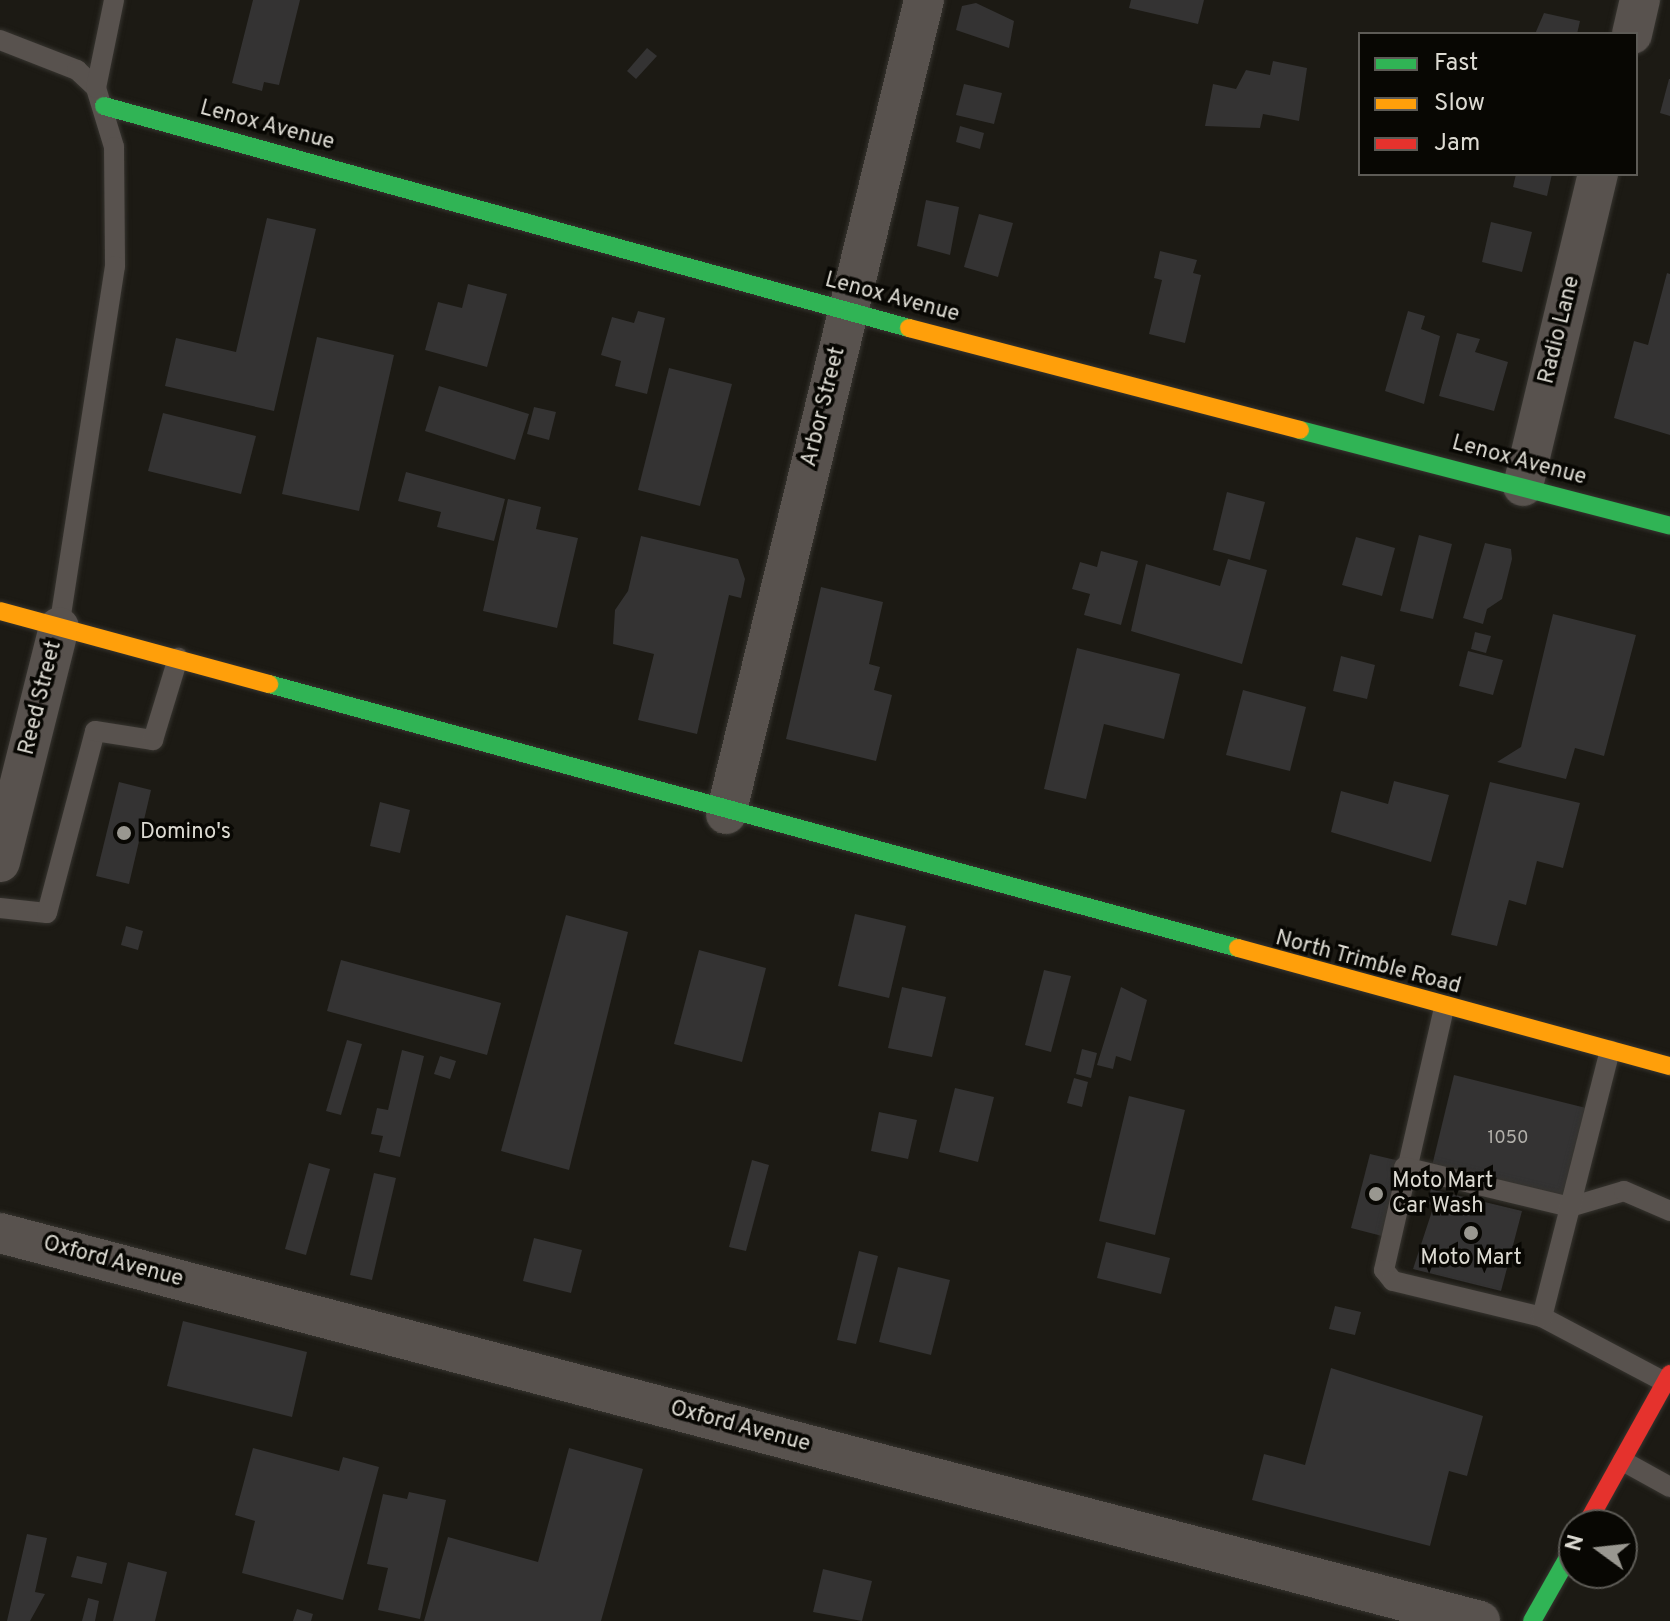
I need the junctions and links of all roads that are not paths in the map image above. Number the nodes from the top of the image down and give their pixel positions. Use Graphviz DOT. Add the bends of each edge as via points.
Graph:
graph roads {
  1 [pos="114,0"];
  2 [pos="924,0"];
  3 [pos="1640,0"];
  4 [pos="1632,32"];
  5 [pos="0,40"];
  6 [pos="100,97"];
  7 [pos="1598,176"];
  8 [pos="847,312"];
  9 [pos="1523,486"];
  10 [pos="1670,526"];
  11 [pos="0,611"];
  12 [pos="59,627"];
  13 [pos="178,658"];
  14 [pos="726,814"];
  15 [pos="0,862"];
  16 [pos="0,908"];
  17 [pos="1444,1008"];
  18 [pos="1610,1051"];
  19 [pos="1670,1066"];
  20 [pos="1404,1167"];
  21 [pos="1570,1207"];
  22 [pos="1670,1211"];
  23 [pos="0,1233"];
  24 [pos="1542,1317"];
  25 [pos="1668,1378"];
  26 [pos="1623,1461"];
  27 [pos="1670,1487"];
  28 [pos="1595,1509"];
  29 [pos="1558,1575"];
  30 [pos="1480,1621"];
  31 [pos="1532,1621"];
  1 -- 6 [label="lane"];
  2 -- 8 [label="street, Arbor Street"];
  3 -- 4 [label="street"];
  5 -- 6 [label="lane" via="77,70"];
  6 -- 8 [label="main road, Lenox Avenue"];
  6 -- 12 [label="lane" via="117,182 116,253"];
  7 -- 9 [label="street, Radio Lane"];
  8 -- 9 [label="main road, Lenox Avenue"];
  8 -- 14 [label="street, Arbor Street"];
  9 -- 10 [label="main road, Lenox Avenue"];
  11 -- 12 [label="main road, North Trimble Road"];
  12 -- 13 [label="main road, North Trimble Road"];
  12 -- 15 [label="street, Reed Street"];
  13 -- 14 [label="main road, North Trimble Road"];
  13 -- 16 [label="lane" via="153,740 95,731 47,913"];
  14 -- 17 [label="main road, North Trimble Road"];
  17 -- 18 [label="main road, North Trimble Road"];
  17 -- 20 [label="lane"];
  18 -- 19 [label="main road, North Trimble Road"];
  18 -- 21 [label="lane"];
  20 -- 21 [label="lane"];
  20 -- 24 [label="lane" via="1383,1257 1393,1281"];
  21 -- 22 [label="lane" via="1624,1191"];
  21 -- 24 [label="lane"];
  23 -- 30 [label="street, Oxford Avenue"];
  24 -- 25 [label="lane"];
  25 -- 26 [label="main road"];
  26 -- 27 [label="lane"];
  26 -- 28 [label="main road"];
  29 -- 31 [label="main road"];
}
